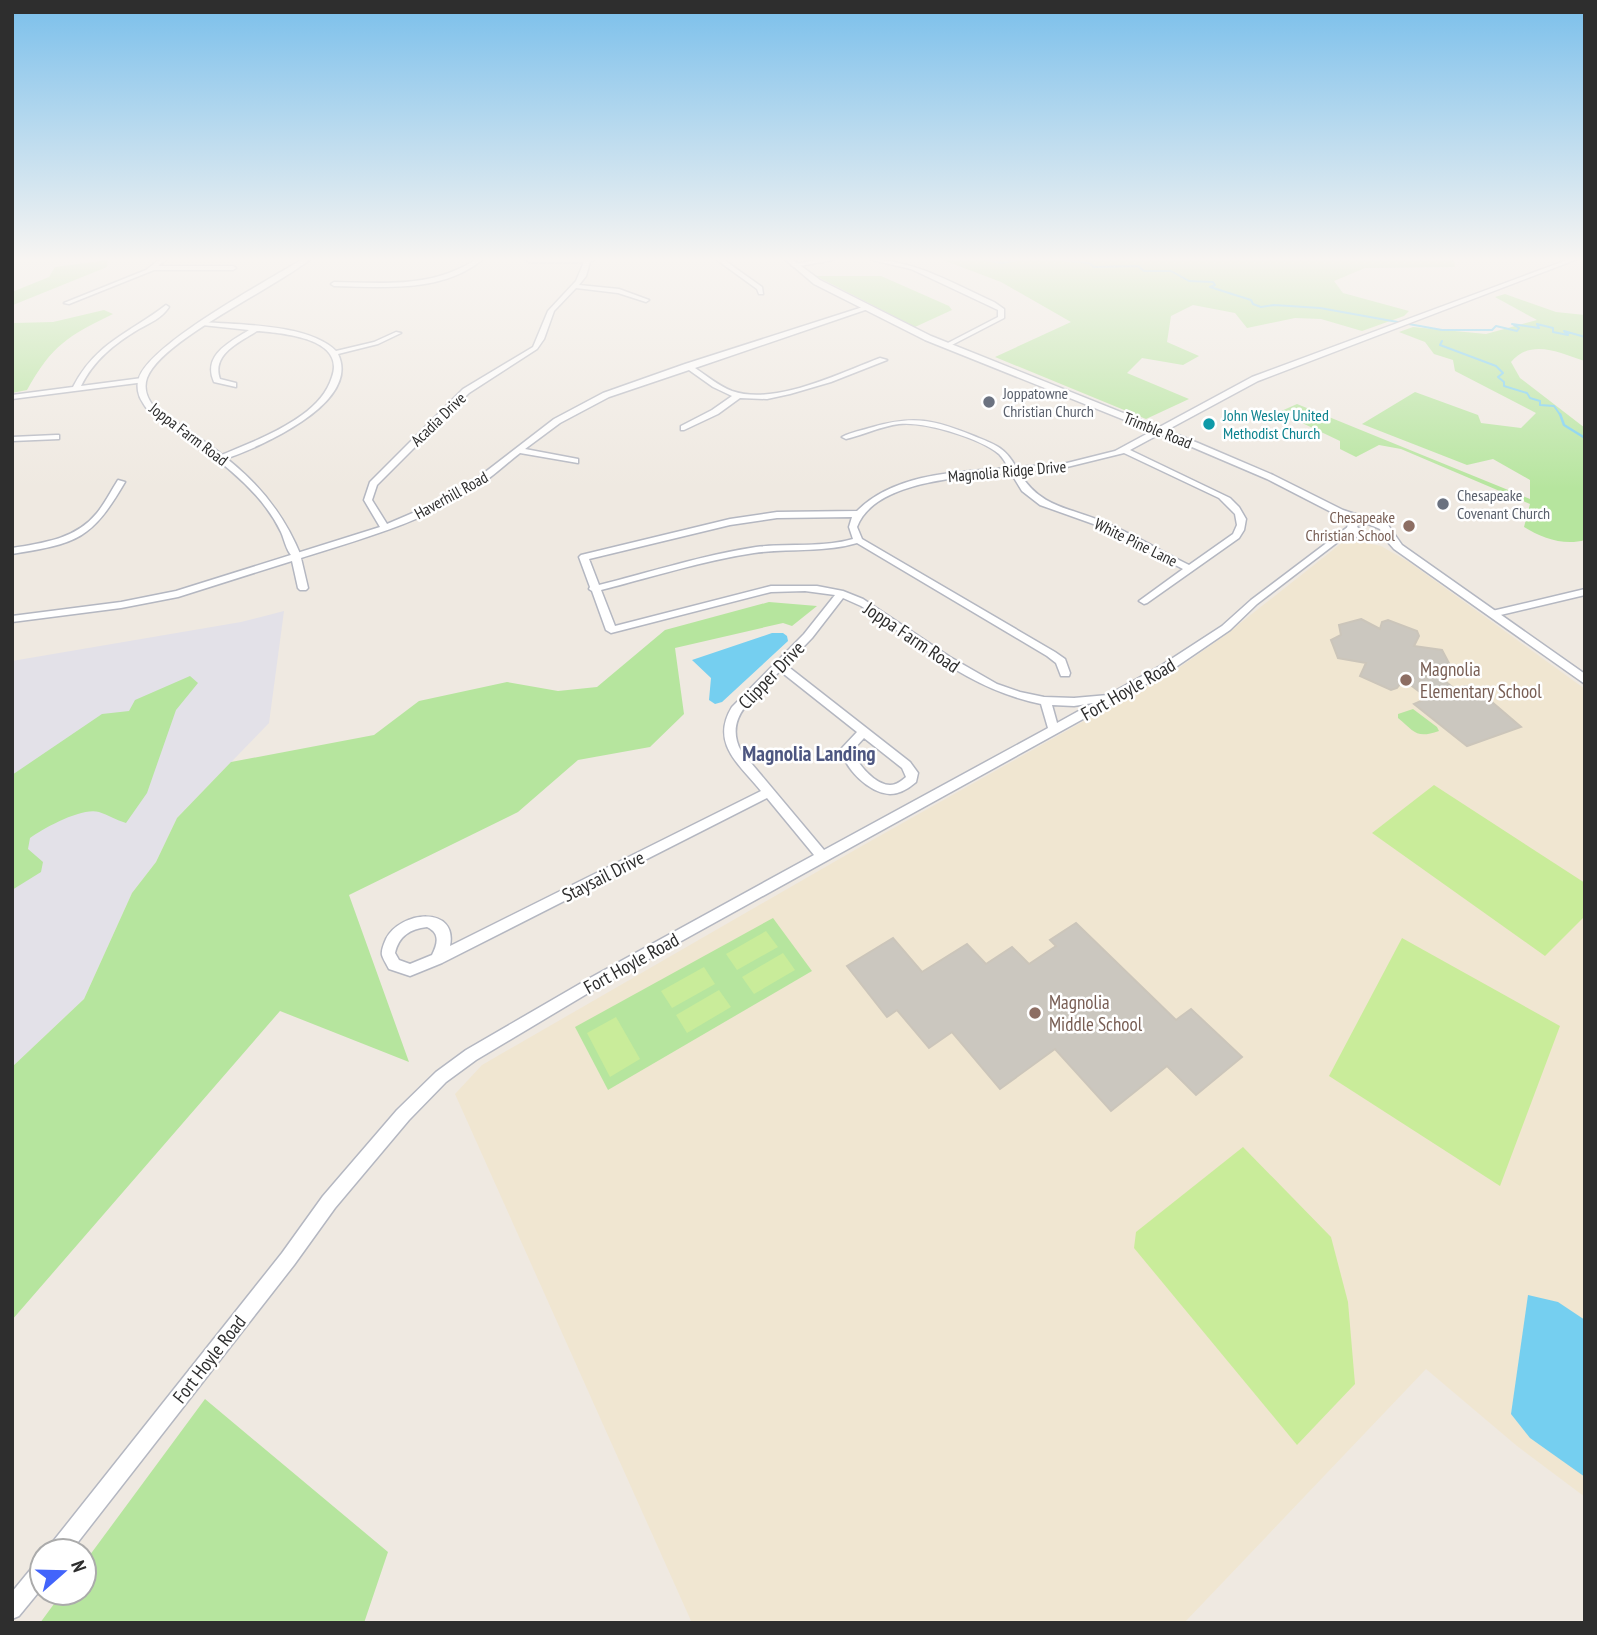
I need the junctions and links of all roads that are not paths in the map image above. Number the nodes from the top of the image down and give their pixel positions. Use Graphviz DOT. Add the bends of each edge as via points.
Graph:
graph roads {
  1 [pos="125,336"];
  2 [pos="186,336"];
  3 [pos="245,336"];
  4 [pos="297,336"];
  5 [pos="391,336"];
  6 [pos="542,336"];
  7 [pos="779,336"];
  8 [pos="926,336"];
  9 [pos="965,336"];
  10 [pos="1366,336"];
  11 [pos="946,346"];
  12 [pos="335,354"];
  13 [pos="883,360"];
  14 [pos="688,366"];
  15 [pos="142,380"];
  16 [pos="233,385"];
  17 [pos="76,388"];
  18 [pos="737,396"];
  19 [pos="12,397"];
  20 [pos="684,428"];
  21 [pos="1158,430"];
  22 [pos="57,437"];
  23 [pos="846,437"];
  24 [pos="12,439"];
  25 [pos="1125,450"];
  26 [pos="520,451"];
  27 [pos="222,458"];
  28 [pos="575,461"];
  29 [pos="1015,471"];
  30 [pos="121,482"];
  31 [pos="1339,512"];
  32 [pos="859,514"];
  33 [pos="1367,520"];
  34 [pos="385,528"];
  35 [pos="1349,530"];
  36 [pos="1388,536"];
  37 [pos="858,540"];
  38 [pos="1375,540"];
  39 [pos="1398,547"];
  40 [pos="12,551"];
  41 [pos="296,556"];
  42 [pos="1190,569"];
  43 [pos="303,588"];
  44 [pos="594,589"];
  45 [pos="1585,592"];
  46 [pos="840,595"];
  47 [pos="1144,601"];
  48 [pos="1492,614"];
  49 [pos="12,620"];
  50 [pos="781,666"];
  51 [pos="1065,673"];
  52 [pos="1585,680"];
  53 [pos="1117,696"];
  54 [pos="1046,703"];
  55 [pos="864,731"];
  56 [pos="1054,731"];
  57 [pos="769,792"];
  58 [pos="823,857"];
  59 [pos="437,959"];
  60 [pos="69,1537"];
  61 [pos="28,1589"];
  62 [pos="12,1609"];
  1 -- 17 [label="street" via="96,355"];
  2 -- 15 [label="street, Joppa Farm Road" via="157,357"];
  3 -- 16 [label="street" via="214,365 217,380"];
  4 -- 12 [label="street" via="325,345"];
  5 -- 12 [label="street"];
  6 -- 34 [label="street, Acadia Drive" via="535,348 466,391 373,484 368,500"];
  7 -- 14 [label="street, Haverhill Road"];
  8 -- 11 [label="street, Trimble Road"];
  9 -- 11 [label="street"];
  10 -- 21 [label="street" via="1255,379"];
  11 -- 21 [label="street, Trimble Road"];
  12 -- 27 [label="street" via="339,366 334,384 312,410 275,435"];
  13 -- 18 [label="street" via="774,396"];
  14 -- 18 [label="street"];
  14 -- 26 [label="street, Haverhill Road" via="597,399 557,421"];
  15 -- 17 [label="street"];
  15 -- 27 [label="street, Joppa Farm Road" via="142,394 152,410"];
  17 -- 19 [label="street"];
  18 -- 20 [label="street"];
  21 -- 25 [label="street, Magnolia Ridge Drive"];
  21 -- 31 [label="street, Trimble Road"];
  22 -- 24 [label="street"];
  23 -- 29 [label="street, White Pine Lane" via="898,422 937,425 994,447"];
  25 -- 29 [label="street, Magnolia Ridge Drive" via="1073,465"];
  25 -- 42 [label="street" via="1216,493 1239,512 1240,532"];
  26 -- 28 [label="street"];
  26 -- 34 [label="street, Haverhill Road" via="464,491"];
  27 -- 41 [label="street, Joppa Farm Road" via="264,495"];
  29 -- 32 [label="street, Magnolia Ridge Drive" via="920,481 886,495"];
  29 -- 42 [label="street, White Pine Lane" via="1025,489 1043,503 1102,524"];
  30 -- 40 [label="street" via="87,528 58,541"];
  31 -- 33 [label="street, Trimble Road"];
  31 -- 35 [label="street, Trimble Road"];
  32 -- 37 [label="street" via="853,527"];
  32 -- 44 [label="street" via="777,515 730,522 584,557"];
  33 -- 35 [label="street" via="1356,521"];
  33 -- 36 [label="street" via="1384,527"];
  34 -- 41 [label="street, Haverhill Road"];
  35 -- 38 [label="street, Trimble Road"];
  35 -- 53 [label="street, Fort Hoyle Road" via="1226,628"];
  36 -- 38 [label="street"];
  36 -- 39 [label="street"];
  37 -- 44 [label="street" via="833,548 748,551"];
  37 -- 51 [label="street" via="1051,654 1061,661"];
  38 -- 39 [label="street"];
  39 -- 48 [label="street"];
  41 -- 43 [label="street, Joppa Farm Road"];
  41 -- 49 [label="street, Haverhill Road" via="178,594"];
  42 -- 47 [label="street"];
  44 -- 46 [label="street, Joppa Farm Road" via="611,629 771,589 805,588"];
  45 -- 48 [label="street"];
  46 -- 50 [label="street, Clipper Drive"];
  46 -- 54 [label="street, Joppa Farm Road" via="860,601 974,677 999,690"];
  48 -- 52 [label="street"];
  50 -- 55 [label="street"];
  50 -- 57 [label="street, Clipper Drive" via="736,710 729,724 733,748"];
  53 -- 54 [label="street, Joppa Farm Road"];
  53 -- 56 [label="street, Fort Hoyle Road"];
  54 -- 56 [label="street"];
  55 -- 55 [label="street" via="906,765 912,773 907,784 883,790 851,762 847,749"];
  56 -- 58 [label="street, Fort Hoyle Road"];
  57 -- 58 [label="street, Clipper Drive"];
  57 -- 59 [label="street, Staysail Drive"];
  58 -- 60 [label="street, Fort Hoyle Road" via="585,988 442,1077 329,1202"];
  61 -- 62 [label="street"];
}
